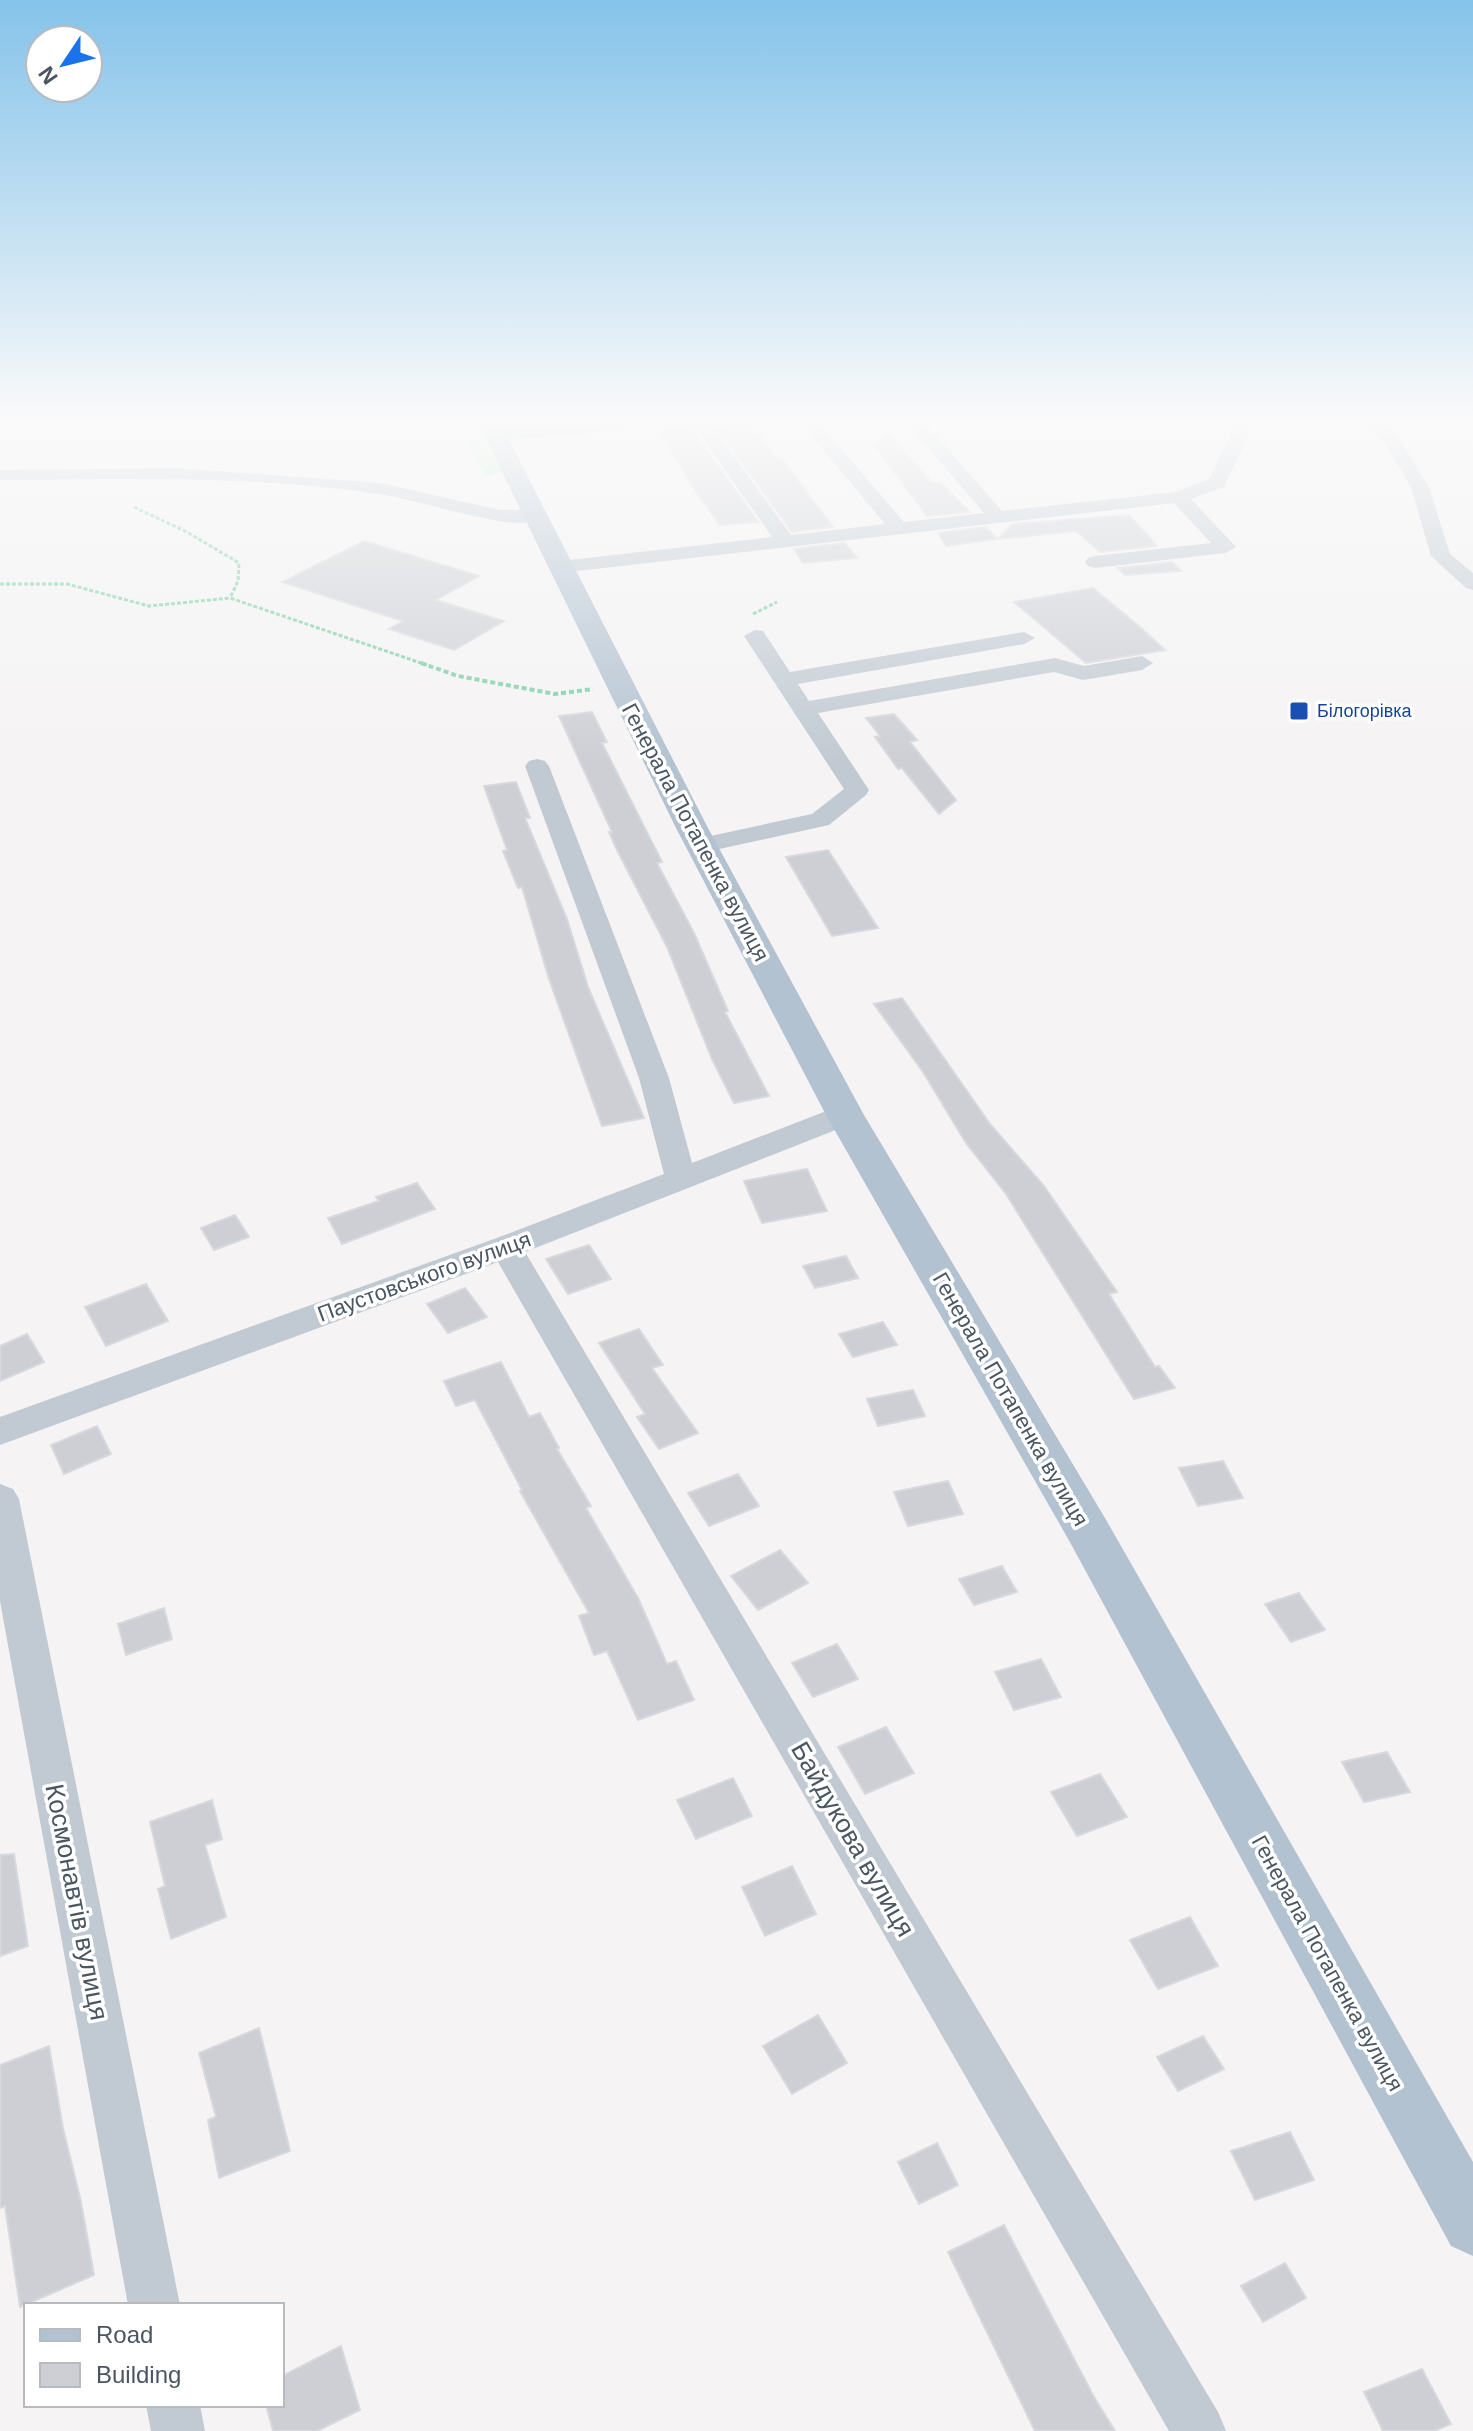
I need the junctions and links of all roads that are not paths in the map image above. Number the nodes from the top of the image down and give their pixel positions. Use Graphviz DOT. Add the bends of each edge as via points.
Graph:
graph roads {
  1 [pos="545,536"];
  2 [pos="782,536"];
  3 [pos="828,536"];
  4 [pos="1216,536"];
  5 [pos="1435,536"];
  6 [pos="785,541"];
  7 [pos="1095,562"];
  8 [pos="560,567"];
  9 [pos="1473,584"];
  10 [pos="755,636"];
  11 [pos="1024,638"];
  12 [pos="1142,663"];
  13 [pos="784,680"];
  14 [pos="803,709"];
  15 [pos="537,766"];
  16 [pos="701,845"];
  17 [pos="845,1115"];
  18 [pos="681,1179"];
  19 [pos="506,1247"];
  20 [pos="0,1431"];
  21 [pos="0,1499"];
  22 [pos="1473,2224"];
  23 [pos="154,2303"];
  24 [pos="173,2407"];
  25 [pos="178,2431"];
  26 [pos="1199,2431"];
  1 -- 8 [label="main road, Генерала Потапенка вулиця"];
  2 -- 6 [label="street"];
  3 -- 6 [label="street"];
  4 -- 7 [label="street" via="1226,547"];
  5 -- 9 [label="street" via="1441,556"];
  6 -- 8 [label="street"];
  8 -- 16 [label="main road, Генерала Потапенка вулиця"];
  10 -- 13 [label="street"];
  11 -- 13 [label="street"];
  12 -- 14 [label="street" via="1083,673 1055,665"];
  13 -- 14 [label="street"];
  14 -- 16 [label="street" via="857,790 820,820"];
  15 -- 18 [label="street" via="654,1078"];
  16 -- 17 [label="main road, Генерала Потапенка вулиця"];
  17 -- 18 [label="street, Паустовського вулиця"];
  17 -- 22 [label="main road, Генерала Потапенка вулиця" via="1088,1531"];
  18 -- 19 [label="street, Паустовського вулиця"];
  19 -- 20 [label="street, Паустовського вулиця"];
  19 -- 26 [label="street, Байдукова вулиця"];
  21 -- 23 [label="street, Космонавтів вулиця"];
  24 -- 25 [label="street"];
}
